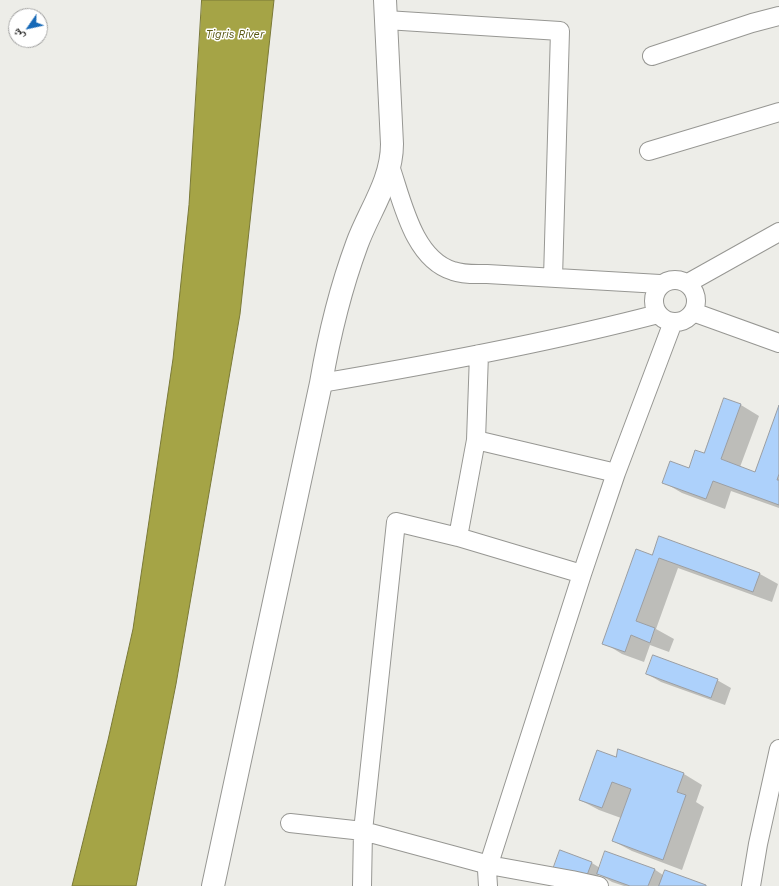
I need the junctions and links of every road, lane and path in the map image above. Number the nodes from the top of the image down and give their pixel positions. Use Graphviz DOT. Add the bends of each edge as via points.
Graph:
graph roads {
  1 [pos="385,10"];
  2 [pos="779,16"];
  3 [pos="652,56"];
  4 [pos="779,112"];
  5 [pos="649,151"];
  6 [pos="390,166"];
  7 [pos="779,232"];
  8 [pos="553,278"];
  9 [pos="688,283"];
  10 [pos="660,284"];
  11 [pos="693,312"];
  12 [pos="666,318"];
  13 [pos="779,342"];
  14 [pos="478,354"];
  15 [pos="321,383"];
  16 [pos="476,440"];
  17 [pos="616,473"];
  18 [pos="458,536"];
  19 [pos="582,574"];
  20 [pos="778,760"];
  21 [pos="290,823"];
  22 [pos="363,832"];
  23 [pos="489,865"];
  24 [pos="573,883"];
  25 [pos="213,886"];
  26 [pos="362,886"];
  27 [pos="488,886"];
  28 [pos="598,886"];
  29 [pos="751,886"];
  1 -- 6 [label="street" via="392,144"];
  1 -- 8 [label="street" via="560,31"];
  2 -- 3 [label="street"];
  4 -- 5 [label="street"];
  6 -- 8 [label="street" via="411,228 424,250 439,264 461,273"];
  6 -- 15 [label="street" via="347,271 328,343"];
  7 -- 9 [label="street"];
  8 -- 10 [label="street"];
  9 -- 10 [label="street" via="674,279"];
  9 -- 11 [label="street" via="694,292 696,302"];
  10 -- 12 [label="street" via="653,295 654,308"];
  11 -- 12 [label="street" via="681,321"];
  11 -- 13 [label="street"];
  12 -- 14 [label="street" via="617,325"];
  12 -- 17 [label="street"];
  14 -- 15 [label="street"];
  14 -- 16 [label="street"];
  15 -- 25 [label="street"];
  16 -- 17 [label="street"];
  16 -- 18 [label="street"];
  17 -- 19 [label="street"];
  18 -- 19 [label="street"];
  18 -- 22 [label="street" via="396,522"];
  19 -- 23 [label="street"];
  20 -- 29 [label="street"];
  21 -- 22 [label="street"];
  22 -- 23 [label="street"];
  22 -- 26 [label="street"];
  23 -- 24 [label="street"];
  23 -- 27 [label="street"];
  24 -- 28 [label="street"];
}
